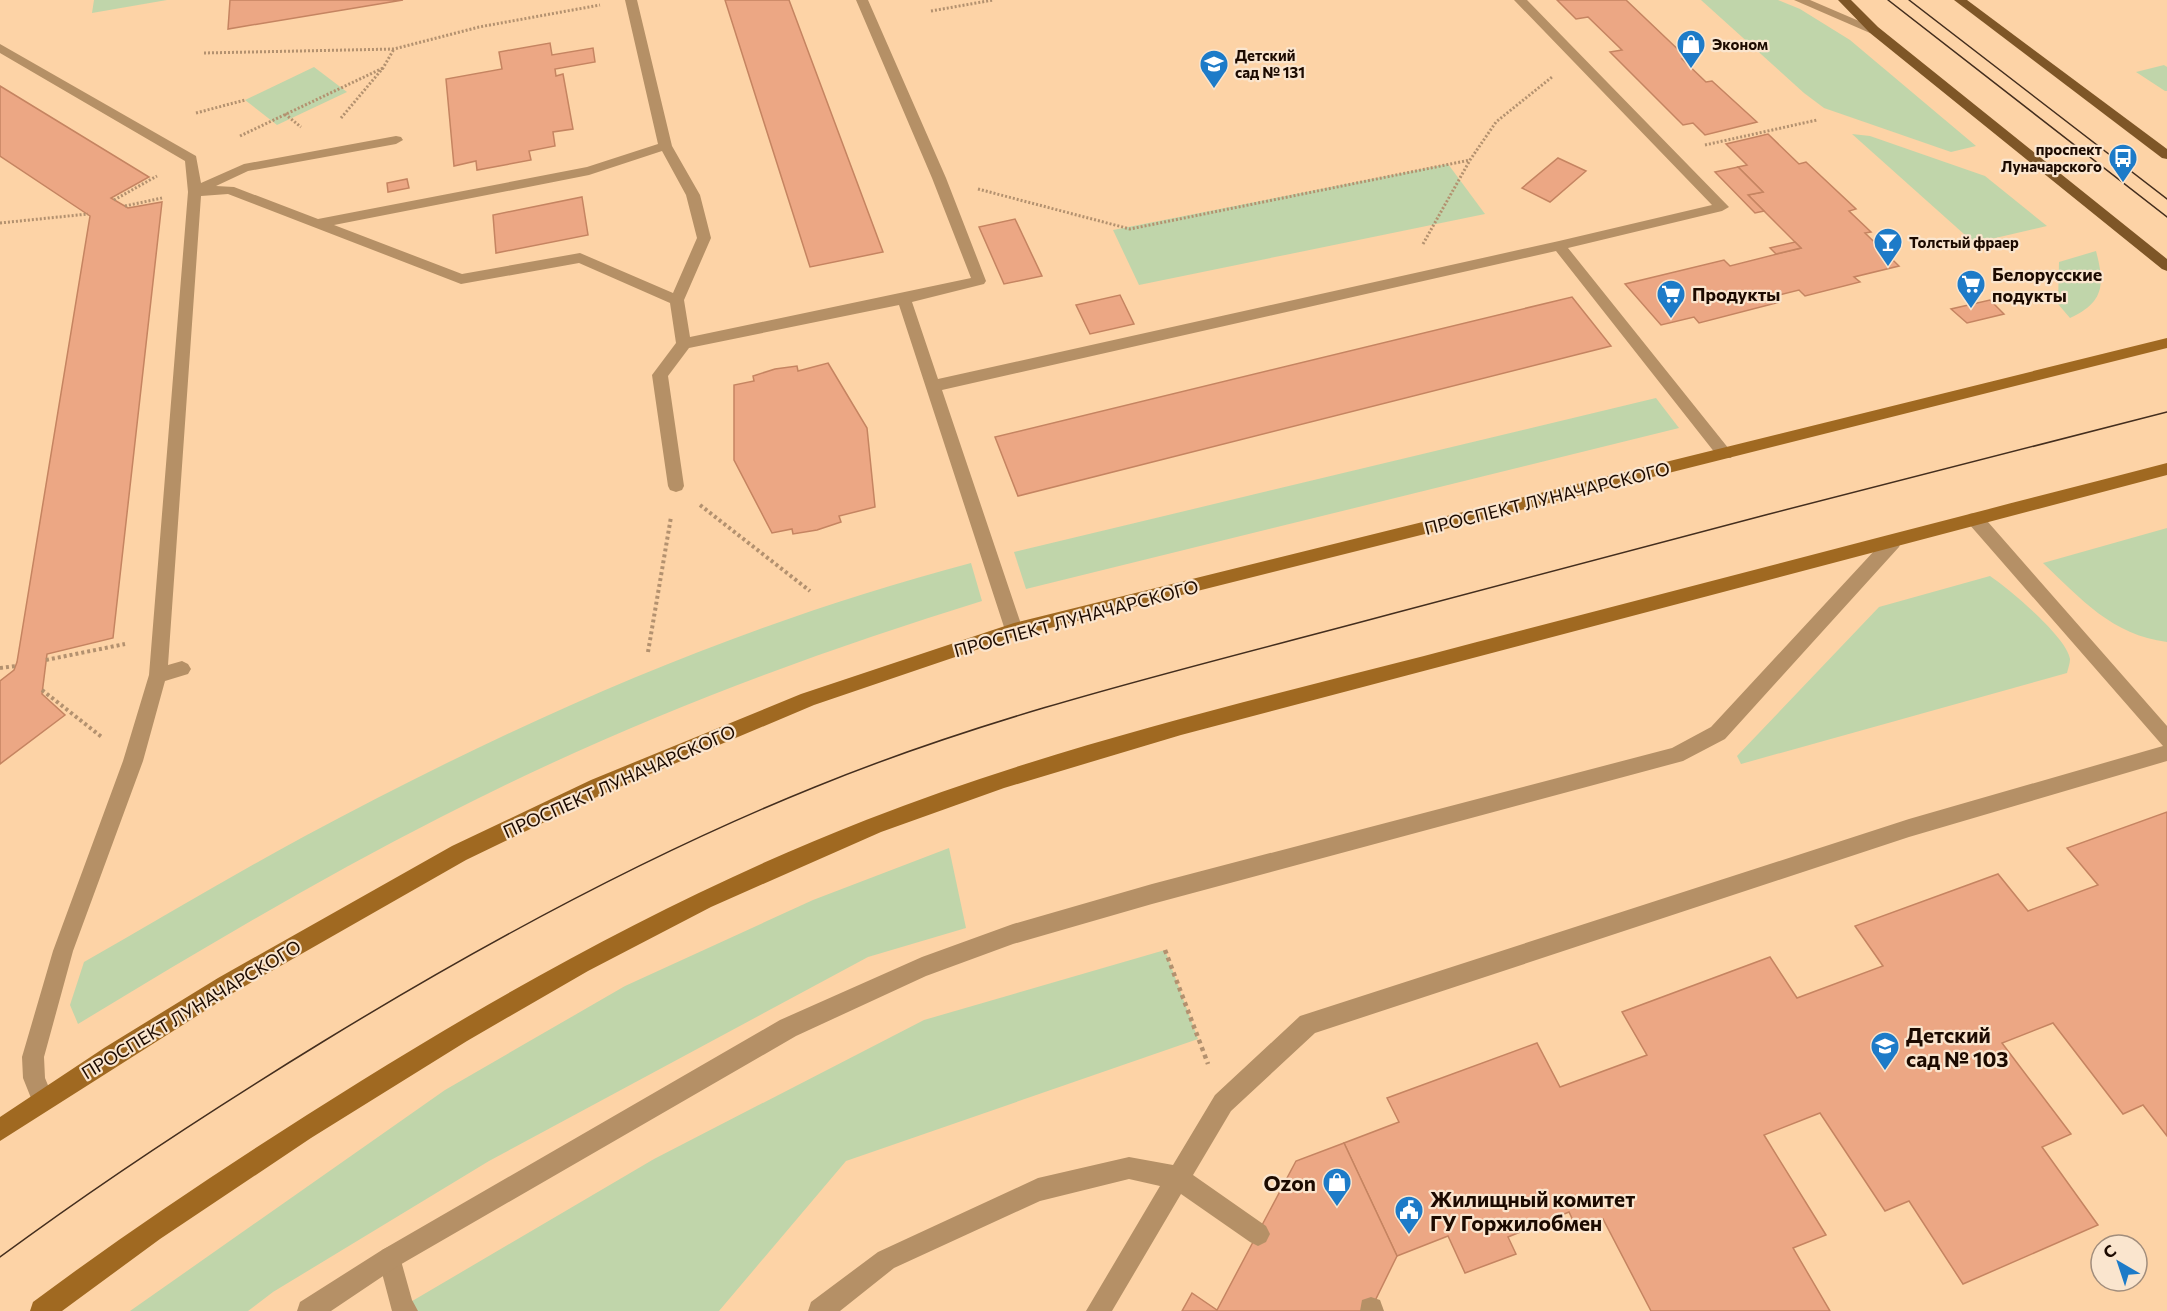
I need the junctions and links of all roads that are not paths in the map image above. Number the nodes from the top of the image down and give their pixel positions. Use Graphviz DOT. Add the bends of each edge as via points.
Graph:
graph roads {
  1 [pos="631,0"];
  2 [pos="862,0"];
  3 [pos="1520,0"];
  4 [pos="1800,0"];
  5 [pos="1844,0"];
  6 [pos="1960,0"];
  7 [pos="1875,30"];
  8 [pos="0,48"];
  9 [pos="396,140"];
  10 [pos="665,146"];
  11 [pos="2167,155"];
  12 [pos="195,192"];
  13 [pos="314,224"];
  14 [pos="1559,246"];
  15 [pos="2167,266"];
  16 [pos="904,299"];
  17 [pos="677,300"];
  18 [pos="2167,343"];
  19 [pos="684,344"];
  20 [pos="934,386"];
  21 [pos="1725,454"];
  22 [pos="2167,469"];
  23 [pos="676,486"];
  24 [pos="1975,519"];
  25 [pos="1893,542"];
  26 [pos="1014,630"];
  27 [pos="182,669"];
  28 [pos="158,675"];
  29 [pos="2167,739"];
  30 [pos="2167,753"];
  31 [pos="43,1100"];
  32 [pos="0,1130"];
  33 [pos="1178,1178"];
  34 [pos="1258,1234"];
  35 [pos="390,1258"];
  36 [pos="42,1311"];
  37 [pos="309,1311"];
  38 [pos="406,1311"];
  39 [pos="820,1311"];
  40 [pos="1098,1311"];
  1 -- 10 [label="street"];
  2 -- 16 [label="street" via="979,281"];
  3 -- 14 [label="street" via="1722,207"];
  4 -- 7 [label="street"];
  5 -- 7 [label="main road"];
  6 -- 11 [label="main road"];
  7 -- 15 [label="main road"];
  8 -- 12 [label="street" via="191,159"];
  9 -- 12 [label="street" via="244,168"];
  10 -- 13 [label="street" via="589,171"];
  10 -- 17 [label="street" via="693,195 704,238"];
  12 -- 13 [label="street" via="229,190"];
  12 -- 28 [label="street"];
  13 -- 17 [label="street" via="461,279 580,258"];
  14 -- 20 [label="street"];
  14 -- 21 [label="street"];
  16 -- 19 [label="street"];
  16 -- 20 [label="street"];
  17 -- 19 [label="street"];
  18 -- 21 [label="main road, ПРОСПЕКТ ЛУНАЧАРСКОГО"];
  19 -- 23 [label="street" via="660,375"];
  20 -- 26 [label="street"];
  21 -- 26 [label="main road, ПРОСПЕКТ ЛУНАЧАРСКОГО"];
  22 -- 24 [label="main road"];
  24 -- 25 [label="main road"];
  24 -- 29 [label="street"];
  25 -- 35 [label="street" via="1718,733 1676,755 1152,894 1013,934 922,967 788,1028"];
  25 -- 36 [label="main road" via="1083,755 939,801 831,843 715,895 572,968 423,1054 243,1168"];
  26 -- 31 [label="main road, ПРОСПЕКТ ЛУНАЧАРСКОГО" via="875,675 742,725 471,847 211,994"];
  27 -- 28 [label="street"];
  28 -- 31 [label="street" via="133,761 63,951 33,1057 34,1078"];
  30 -- 33 [label="street" via="1909,828 1308,1024 1223,1103"];
  31 -- 32 [label="main road, ПРОСПЕКТ ЛУНАЧАРСКОГО"];
  33 -- 34 [label="street"];
  33 -- 39 [label="street" via="1129,1168 1038,1190 886,1260"];
  33 -- 40 [label="street"];
  35 -- 37 [label="street"];
  35 -- 38 [label="street"];
}
